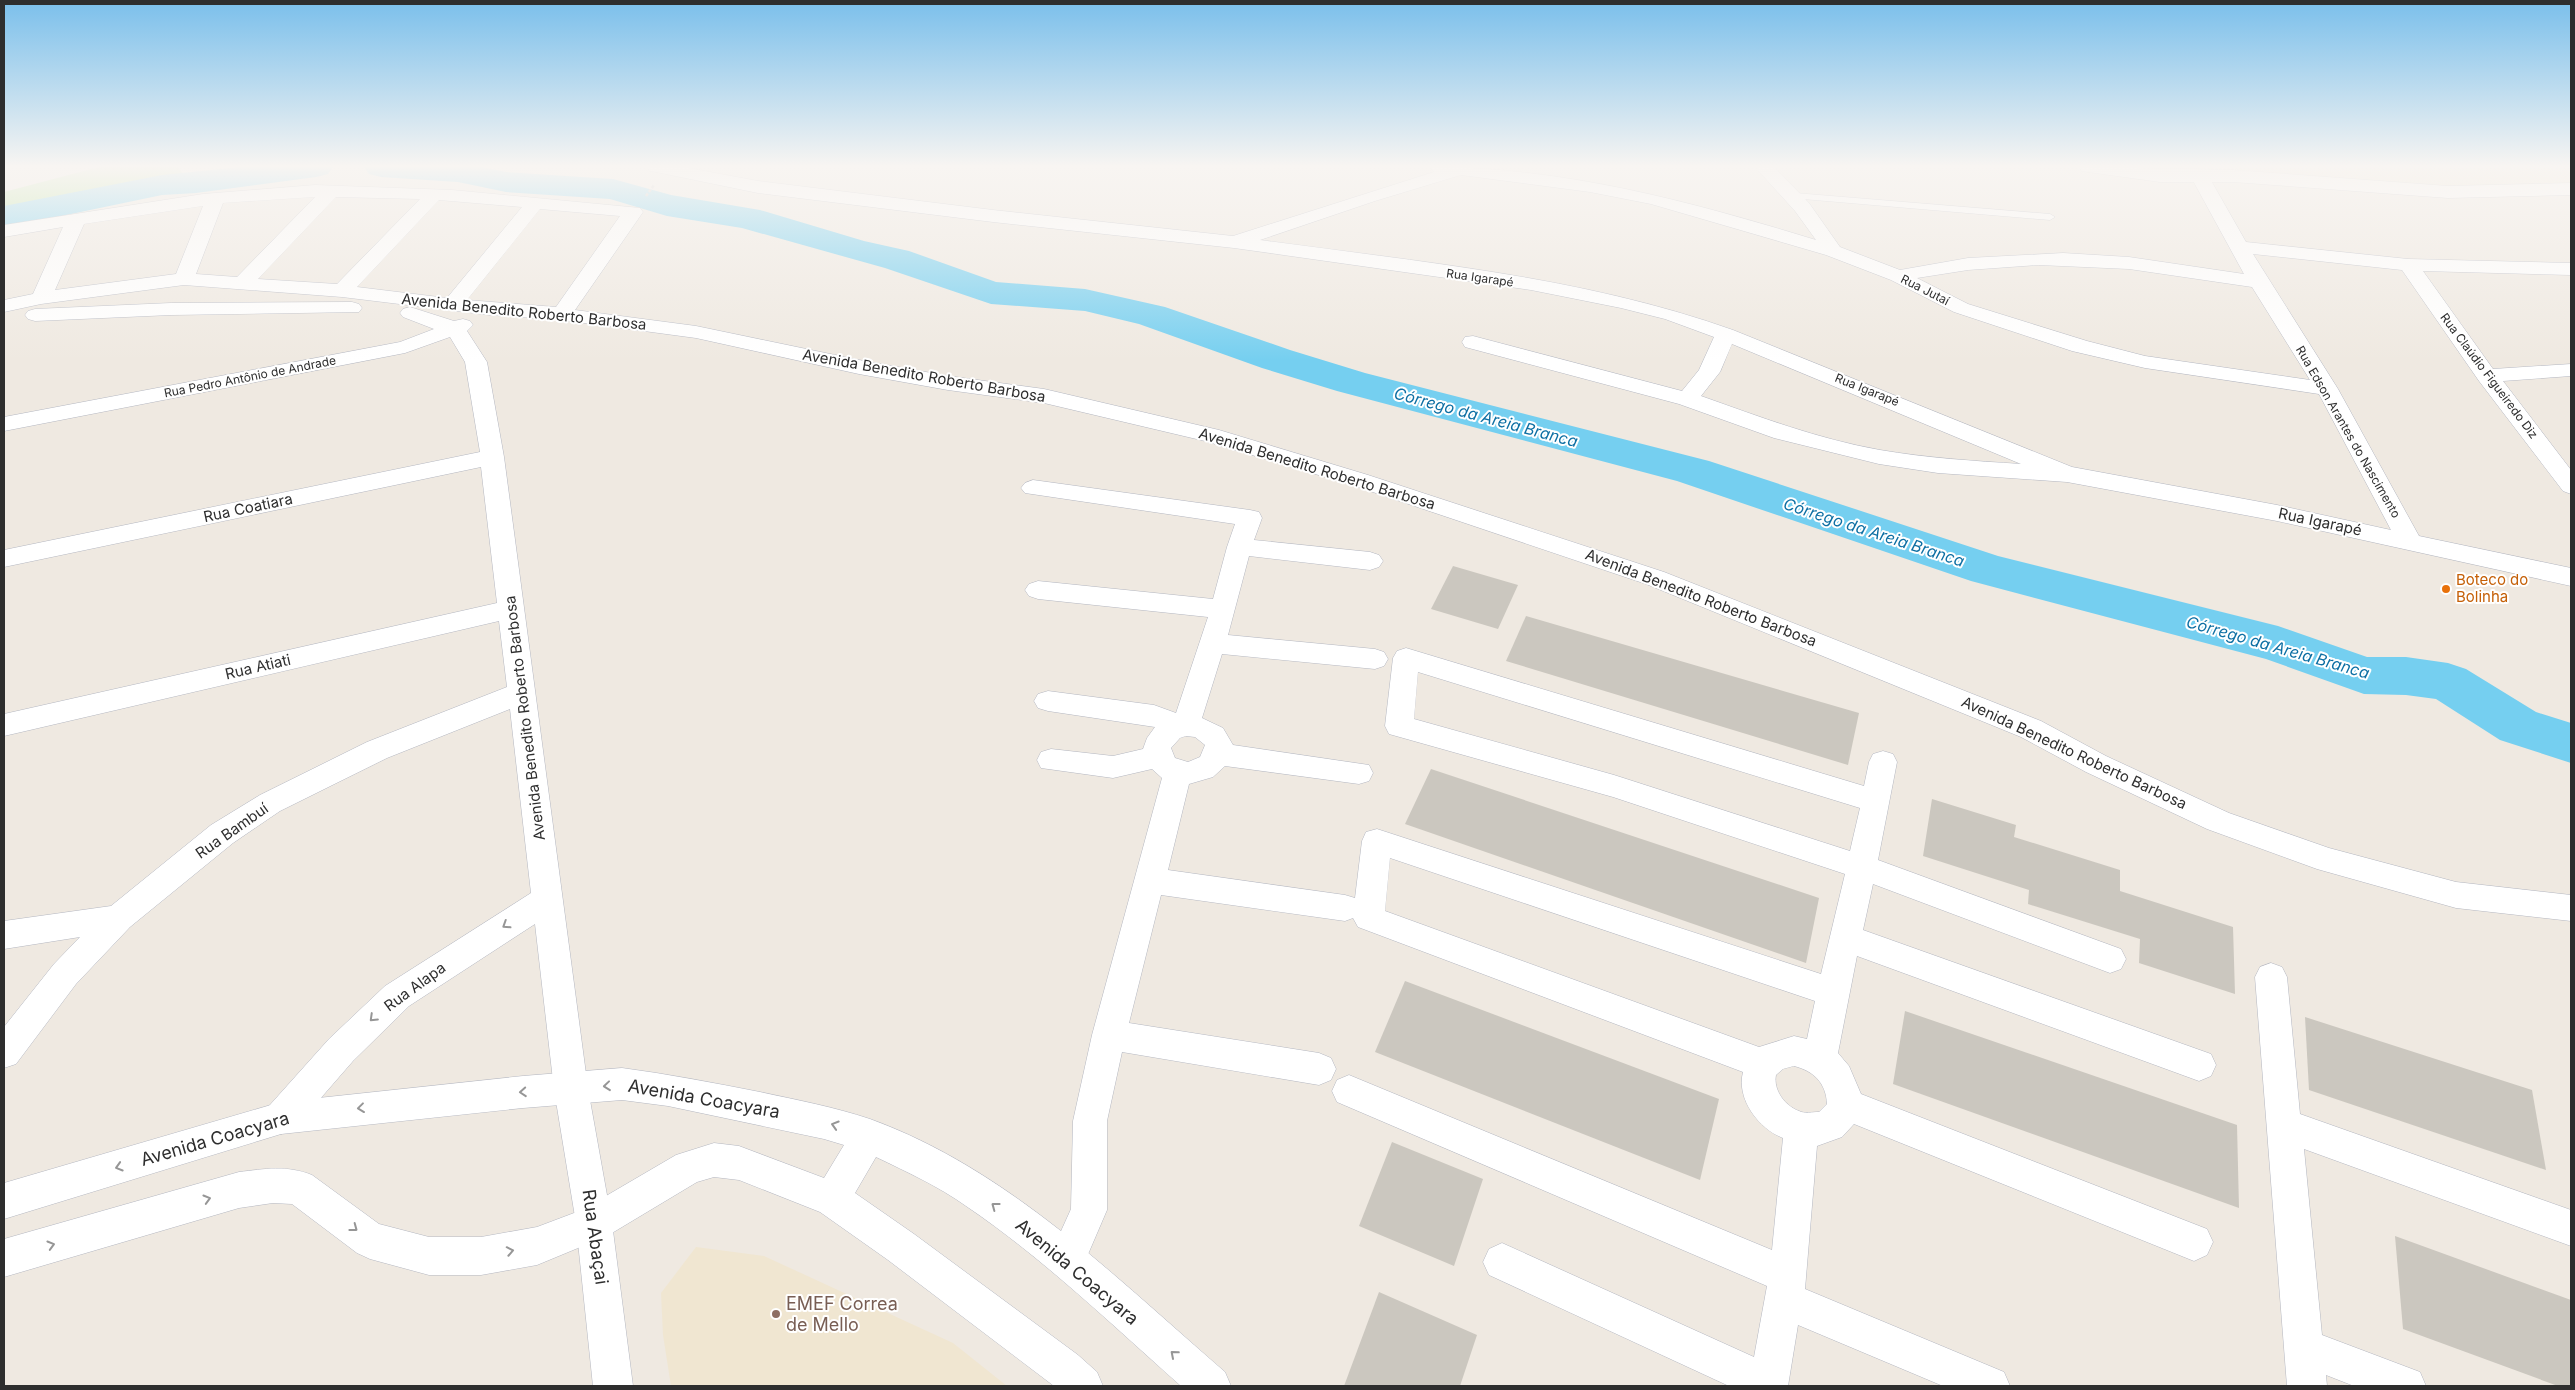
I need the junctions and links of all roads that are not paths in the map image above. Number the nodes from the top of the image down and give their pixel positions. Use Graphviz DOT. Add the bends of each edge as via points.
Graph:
graph roads {
  1 [pos="70,232"];
  2 [pos="202,232"];
  3 [pos="292,232"];
  4 [pos="399,232"];
  5 [pos="514,232"];
  6 [pos="620,232"];
  7 [pos="1140,232"];
  8 [pos="1264,232"];
  9 [pos="1771,232"];
  10 [pos="1822,232"];
  11 [pos="2230,232"];
  12 [pos="1234,242"];
  13 [pos="2239,247"];
  14 [pos="1834,251"];
  15 [pos="2408,265"];
  16 [pos="2571,269"];
  17 [pos="1898,276"];
  18 [pos="184,279"];
  19 [pos="243,282"];
  20 [pos="2259,282"];
  21 [pos="342,291"];
  22 [pos="41,298"];
  23 [pos="4,306"];
  24 [pos="562,314"];
  25 [pos="4,317"];
  26 [pos="454,317"];
  27 [pos="1726,334"];
  28 [pos="1474,342"];
  29 [pos="2571,370"];
  30 [pos="2487,376"];
  31 [pos="2326,389"];
  32 [pos="1687,399"];
  33 [pos="4,424"];
  34 [pos="492,456"];
  35 [pos="2067,474"];
  36 [pos="2571,486"];
  37 [pos="1033,488"];
  38 [pos="2410,542"];
  39 [pos="1239,547"];
  40 [pos="4,559"];
  41 [pos="1370,561"];
  42 [pos="2571,577"];
  43 [pos="1038,590"];
  44 [pos="512,609"];
  45 [pos="1223,609"];
  46 [pos="1212,643"];
  47 [pos="1375,659"];
  48 [pos="521,693"];
  49 [pos="1048,701"];
  50 [pos="4,725"];
  51 [pos="1181,726"];
  52 [pos="1218,754"];
  53 [pos="1051,760"];
  54 [pos="1883,762"];
  55 [pos="1168,765"];
  56 [pos="1359,773"];
  57 [pos="1876,801"];
  58 [pos="1862,867"];
  59 [pos="1149,880"];
  60 [pos="547,899"];
  61 [pos="1345,908"];
  62 [pos="2571,908"];
  63 [pos="119,918"];
  64 [pos="4,935"];
  65 [pos="1846,938"];
  66 [pos="2110,959"];
  67 [pos="2270,977"];
  68 [pos="1831,992"];
  69 [pos="1109,1035"];
  70 [pos="4,1053"];
  71 [pos="1820,1060"];
  72 [pos="1762,1064"];
  73 [pos="2199,1065"];
  74 [pos="1319,1068"];
  75 [pos="571,1089"];
  76 [pos="1349,1090"];
  77 [pos="1845,1104"];
  78 [pos="281,1118"];
  79 [pos="2286,1125"];
  80 [pos="1801,1130"];
  81 [pos="869,1136"];
  82 [pos="832,1199"];
  83 [pos="4,1201"];
  84 [pos="594,1223"];
  85 [pos="2571,1228"];
  86 [pos="2194,1242"];
  87 [pos="4,1258"];
  88 [pos="1067,1260"];
  89 [pos="1502,1262"];
  90 [pos="1786,1288"];
  91 [pos="2305,1348"];
  92 [pos="1768,1385"];
  93 [pos="613,1386"];
  94 [pos="1083,1386"];
  95 [pos="1211,1386"];
  96 [pos="1990,1386"];
  97 [pos="2307,1386"];
  98 [pos="2406,1386"];
  1 -- 22 [label="street"];
  2 -- 18 [label="street"];
  3 -- 19 [label="street"];
  4 -- 21 [label="street"];
  5 -- 26 [label="street"];
  6 -- 24 [label="street"];
  7 -- 12 [label="street, Rua Igarapé"];
  8 -- 12 [label="street"];
  9 -- 14 [label="street, Rua Jutaí"];
  10 -- 14 [label="street"];
  11 -- 13 [label="street, Rua Edson Arantes do Nascimento"];
  12 -- 27 [label="street, Rua Igarapé" via="1531,284 1622,302"];
  13 -- 15 [label="street"];
  13 -- 20 [label="street, Rua Edson Arantes do Nascimento"];
  14 -- 17 [label="street, Rua Jutaí"];
  15 -- 16 [label="street"];
  15 -- 30 [label="street, Rua Claúdio Figueiredo Diz"];
  17 -- 20 [label="street" via="1940,266 2053,259 2147,266"];
  17 -- 31 [label="street, Rua Jutaí" via="1961,308 2080,346 2145,362"];
  18 -- 19 [label="street, Avenida Benedito Roberto Barbosa"];
  18 -- 22 [label="street, Avenida Benedito Roberto Barbosa"];
  19 -- 21 [label="street, Avenida Benedito Roberto Barbosa"];
  20 -- 31 [label="street, Rua Edson Arantes do Nascimento"];
  21 -- 26 [label="street, Avenida Benedito Roberto Barbosa"];
  22 -- 23 [label="street, Avenida Benedito Roberto Barbosa"];
  24 -- 26 [label="street, Avenida Benedito Roberto Barbosa" via="490,309"];
  24 -- 62 [label="street, Avenida Benedito Roberto Barbosa" via="696,332 859,367 1044,396 1220,438 1360,480 1655,578 1969,702 2031,729 2218,822 2319,857 2456,894"];
  25 -- 26 [label="street, Avenida Benedito Roberto Barbosa" via="170,309 347,308"];
  26 -- 33 [label="street, Rua Pedro Antônio de Andrade" via="405,348"];
  26 -- 34 [label="street, Avenida Benedito Roberto Barbosa" via="476,362"];
  27 -- 32 [label="street" via="1709,372"];
  27 -- 35 [label="street, Rua Igarapé"];
  28 -- 32 [label="street, Rua Igarapé"];
  29 -- 30 [label="street"];
  30 -- 36 [label="street, Rua Claúdio Figueiredo Diz"];
  31 -- 38 [label="street, Rua Edson Arantes do Nascimento"];
  32 -- 35 [label="street, Rua Igarapé" via="1782,433 1879,457 1938,466"];
  34 -- 40 [label="street, Rua Coatiara"];
  34 -- 44 [label="street, Avenida Benedito Roberto Barbosa"];
  35 -- 38 [label="street, Rua Igarapé" via="2277,513"];
  37 -- 39 [label="street" via="1250,518"];
  38 -- 42 [label="street, Rua Igarapé"];
  39 -- 41 [label="street"];
  39 -- 45 [label="street"];
  43 -- 45 [label="street"];
  44 -- 48 [label="street, Avenida Benedito Roberto Barbosa"];
  44 -- 50 [label="street, Rua Atiati"];
  45 -- 46 [label="street"];
  46 -- 47 [label="street"];
  46 -- 51 [label="street"];
  48 -- 60 [label="street, Avenida Benedito Roberto Barbosa"];
  48 -- 63 [label="street, Rua Bambuí" via="377,750 270,803 222,834"];
  49 -- 51 [label="street" via="1154,714"];
  51 -- 52 [label="street" via="1207,730 1215,736"];
  51 -- 55 [label="street" via="1162,736 1156,750"];
  52 -- 55 [label="street" via="1207,767 1188,773"];
  52 -- 56 [label="street"];
  53 -- 55 [label="street" via="1113,767"];
  54 -- 57 [label="street"];
  55 -- 59 [label="street"];
  57 -- 58 [label="street"];
  57 -- 58 [label="street" via="1406,658 1399,726 1614,786"];
  58 -- 65 [label="street"];
  58 -- 66 [label="street"];
  59 -- 61 [label="street"];
  59 -- 69 [label="street"];
  60 -- 75 [label="street, Avenida Benedito Roberto Barbosa"];
  60 -- 78 [label="street, Rua Alapa, one-way" via="397,996 341,1050"];
  63 -- 64 [label="street"];
  63 -- 70 [label="street, Rua Bambuí" via="65,974"];
  65 -- 68 [label="street"];
  65 -- 73 [label="street"];
  67 -- 79 [label="street"];
  68 -- 71 [label="street"];
  68 -- 72 [label="street" via="1377,841 1369,918"];
  69 -- 74 [label="street"];
  69 -- 88 [label="street" via="1090,1121 1089,1210"];
  71 -- 72 [label="street" via="1794,1051 1770,1056"];
  71 -- 77 [label="street" via="1840,1080"];
  72 -- 80 [label="street" via="1758,1089 1763,1102 1786,1124"];
  75 -- 78 [label="street, Avenida Coacyara, one-way"];
  81 -- 75 [label="street, Avenida Coacyara, one-way" via="815,1120 668,1090 622,1084"];
  75 -- 84 [label="street, Rua Abaçai"];
  76 -- 90 [label="street"];
  77 -- 80 [label="street" via="1836,1123 1814,1131"];
  77 -- 86 [label="street"];
  78 -- 83 [label="street, Avenida Coacyara, one-way"];
  79 -- 85 [label="street"];
  79 -- 91 [label="street"];
  80 -- 90 [label="street"];
  81 -- 82 [label="street"];
  88 -- 81 [label="street, Avenida Coacyara, one-way" via="979,1194 929,1164"];
  82 -- 84 [label="street" via="739,1163 714,1160 689,1167"];
  82 -- 94 [label="street" via="909,1253"];
  87 -- 84 [label="street, one-way" via="239,1190 273,1185 299,1187 370,1240 429,1256 481,1256 537,1246"];
  84 -- 93 [label="street, Rua Abaçai"];
  95 -- 88 [label="street, Avenida Coacyara, one-way"];
  89 -- 92 [label="street"];
  90 -- 92 [label="street"];
  90 -- 96 [label="street"];
  91 -- 97 [label="street"];
  91 -- 98 [label="street"];
}
